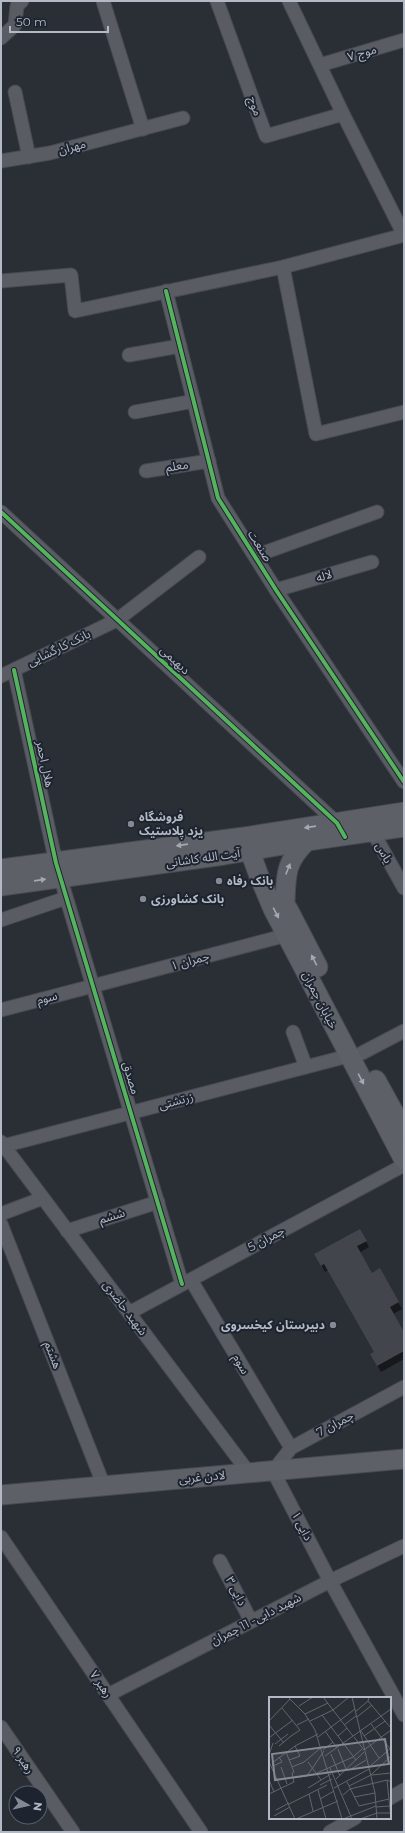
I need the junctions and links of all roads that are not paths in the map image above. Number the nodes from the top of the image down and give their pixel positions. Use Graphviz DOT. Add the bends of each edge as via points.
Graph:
graph roads {
  1 [pos="22,1"];
  2 [pos="102,1"];
  3 [pos="217,1"];
  4 [pos="289,1"];
  5 [pos="2,35"];
  6 [pos="404,40"];
  7 [pos="320,65"];
  8 [pos="15,92"];
  9 [pos="343,114"];
  10 [pos="183,118"];
  11 [pos="143,129"];
  12 [pos="29,157"];
  13 [pos="1,161"];
  14 [pos="404,235"];
  15 [pos="283,267"];
  16 [pos="1,281"];
  17 [pos="166,291"];
  18 [pos="180,346"];
  19 [pos="129,355"];
  20 [pos="194,401"];
  21 [pos="135,412"];
  22 [pos="404,412"];
  23 [pos="209,461"];
  24 [pos="146,471"];
  25 [pos="1,512"];
  26 [pos="376,512"];
  27 [pos="255,556"];
  28 [pos="198,557"];
  29 [pos="372,562"];
  30 [pos="276,590"];
  31 [pos="117,620"];
  32 [pos="14,670"];
  33 [pos="1,676"];
  34 [pos="404,782"];
  35 [pos="404,812"];
  36 [pos="369,825"];
  37 [pos="404,827"];
  38 [pos="341,830"];
  39 [pos="307,841"];
  40 [pos="253,843"];
  41 [pos="224,855"];
  42 [pos="1,870"];
  43 [pos="58,870"];
  44 [pos="259,876"];
  45 [pos="1,886"];
  46 [pos="404,888"];
  47 [pos="66,898"];
  48 [pos="285,904"];
  49 [pos="1,920"];
  50 [pos="287,935"];
  51 [pos="93,986"];
  52 [pos="1,1010"];
  53 [pos="404,1031"];
  54 [pos="293,1032"];
  55 [pos="355,1054"];
  56 [pos="306,1067"];
  57 [pos="131,1112"];
  58 [pos="404,1131"];
  59 [pos="2,1144"];
  60 [pos="404,1160"];
  61 [pos="404,1165"];
  62 [pos="43,1198"];
  63 [pos="158,1202"];
  64 [pos="1,1214"];
  65 [pos="1,1224"];
  66 [pos="67,1231"];
  67 [pos="187,1282"];
  68 [pos="129,1313"];
  69 [pos="404,1387"];
  70 [pos="290,1448"];
  71 [pos="404,1460"];
  72 [pos="273,1471"];
  73 [pos="249,1473"];
  74 [pos="104,1486"];
  75 [pos="1,1495"];
  76 [pos="1,1537"];
  77 [pos="404,1546"];
  78 [pos="220,1562"];
  79 [pos="330,1581"];
  80 [pos="251,1622"];
  81 [pos="108,1695"];
  82 [pos="404,1715"];
  83 [pos="1,1727"];
  84 [pos="404,1790"];
  85 [pos="391,1797"];
  86 [pos="353,1819"];
  87 [pos="73,1832"];
  88 [pos="201,1832"];
  89 [pos="330,1832"];
  1 -- 5 [label="street" via="17,6 15,25"];
  2 -- 11 [label="street"];
  3 -- 9 [label="street, موج" via="266,136"];
  4 -- 7 [label="street"];
  6 -- 7 [label="street, موج ۷"];
  7 -- 9 [label="street"];
  8 -- 12 [label="street"];
  9 -- 14 [label="street"];
  10 -- 11 [label="street, مهران"];
  11 -- 12 [label="street, مهران"];
  12 -- 13 [label="street, مهران"];
  14 -- 15 [label="street"];
  15 -- 17 [label="street"];
  15 -- 22 [label="street" via="316,434"];
  16 -- 17 [label="street" via="71,275 75,311"];
  17 -- 18 [label="street, صنعت"];
  18 -- 19 [label="street"];
  18 -- 20 [label="street, صنعت"];
  20 -- 21 [label="street"];
  20 -- 23 [label="street, صنعت"];
  23 -- 24 [label="street, معلم"];
  23 -- 27 [label="street, صنعت" via="218,498"];
  25 -- 31 [label="street, دیهیمی"];
  26 -- 27 [label="street"];
  27 -- 30 [label="street, صنعت"];
  28 -- 31 [label="street, بانک کارگشایی"];
  29 -- 30 [label="street, لاله"];
  30 -- 34 [label="street, صنعت"];
  31 -- 32 [label="street, بانک کارگشایی"];
  31 -- 38 [label="street, دیهیمی"];
  32 -- 33 [label="street, بانک کارگشایی"];
  32 -- 43 [label="street, هلال احمر"];
  35 -- 36 [label="main road, آیت الله کاشانی"];
  36 -- 37 [label="main road, آیت الله کاشانی"];
  36 -- 38 [label="main road, آیت الله کاشانی"];
  36 -- 46 [label="street, یاس"];
  38 -- 39 [label="main road, آیت الله کاشانی"];
  38 -- 40 [label="main road, آیت الله کاشانی, one-way"];
  39 -- 40 [label="main road, آیت الله کاشانی"];
  48 -- 39 [label="main road, one-way" via="286,875 296,852"];
  40 -- 41 [label="main road, آیت الله کاشانی"];
  40 -- 43 [label="main road, آیت الله کاشانی, one-way"];
  40 -- 44 [label="main road, خیابان چمران"];
  40 -- 48 [label="main road, خیابان چمران"];
  41 -- 43 [label="main road, آیت الله کاشانی"];
  41 -- 44 [label="main road" via="245,865"];
  42 -- 43 [label="main road, آیت الله کاشانی"];
  45 -- 43 [label="main road, آیت الله کاشانی, one-way"];
  43 -- 47 [label="street, مصدق"];
  44 -- 50 [label="main road, خیابان چمران, one-way"];
  47 -- 49 [label="street"];
  47 -- 51 [label="street, مصدق"];
  55 -- 48 [label="main road, خیابان چمران, one-way"];
  50 -- 51 [label="street, چمران ۱"];
  50 -- 55 [label="main road, خیابان چمران"];
  51 -- 52 [label="street, سوم"];
  51 -- 57 [label="street, مصدق"];
  53 -- 55 [label="street, زرتشتی"];
  54 -- 56 [label="street"];
  55 -- 56 [label="street, زرتشتی"];
  55 -- 58 [label="main road, خیابان چمران"];
  55 -- 60 [label="main road, خیابان چمران, one-way"];
  56 -- 57 [label="street, زرتشتی"];
  57 -- 59 [label="street, زرتشتی"];
  57 -- 63 [label="street, مصدق"];
  59 -- 62 [label="street, شهید حاضری"];
  61 -- 67 [label="street, چمران 5"];
  62 -- 64 [label="street"];
  62 -- 66 [label="street, شهید حاضری"];
  63 -- 66 [label="street, ششم"];
  63 -- 67 [label="street, مصدق"];
  65 -- 74 [label="street, هشتم"];
  66 -- 68 [label="street, شهید حاضری"];
  67 -- 68 [label="street, چمران 5"];
  67 -- 70 [label="street, سوم"];
  68 -- 73 [label="street, شهید حاضری"];
  69 -- 70 [label="street, چمران 7"];
  70 -- 72 [label="street, چمران 7"];
  71 -- 72 [label="main road, لادن غربی"];
  72 -- 73 [label="main road, لادن غربی"];
  72 -- 79 [label="street, دایی ۱"];
  73 -- 74 [label="main road, لادن غربی"];
  74 -- 75 [label="main road, لادن غربی"];
  76 -- 81 [label="street, رهبر ۷"];
  77 -- 79 [label="street, شهید دایی- 11 چمران"];
  78 -- 80 [label="street, دایی ۳"];
  79 -- 80 [label="street, شهید دایی- 11 چمران"];
  79 -- 82 [label="street, دایی ۱"];
  80 -- 81 [label="street, شهید دایی- 11 چمران"];
  81 -- 88 [label="street, رهبر ۷"];
  83 -- 87 [label="street, رهبر ۹"];
  84 -- 85 [label="street"];
  86 -- 89 [label="street"];
}
